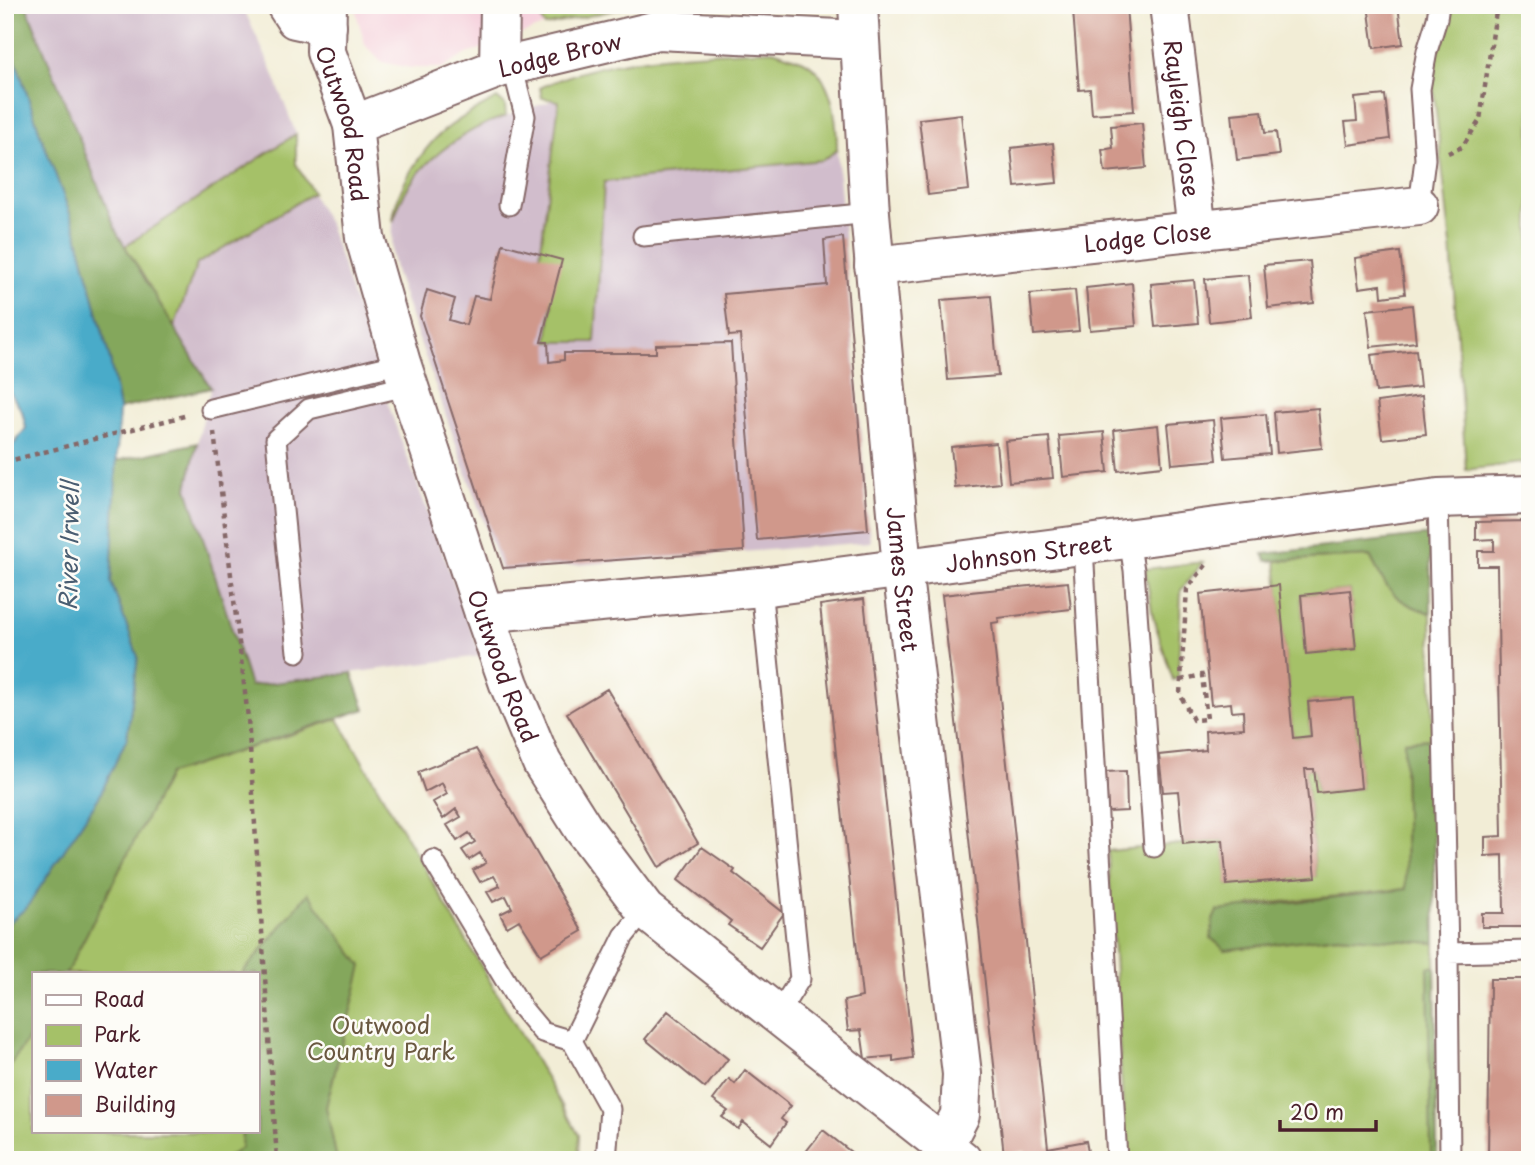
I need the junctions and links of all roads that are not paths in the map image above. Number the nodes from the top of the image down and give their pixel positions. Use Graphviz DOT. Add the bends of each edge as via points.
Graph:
graph roads {
  1 [pos="286,5"];
  2 [pos="499,5"];
  3 [pos="1169,5"];
  4 [pos="1439,5"];
  5 [pos="327,16"];
  6 [pos="859,23"];
  7 [pos="506,66"];
  8 [pos="353,125"];
  9 [pos="509,205"];
  10 [pos="1419,206"];
  11 [pos="870,213"];
  12 [pos="1197,230"];
  13 [pos="643,236"];
  14 [pos="874,266"];
  15 [pos="406,374"];
  16 [pos="211,409"];
  17 [pos="1530,495"];
  18 [pos="1438,498"];
  19 [pos="1129,540"];
  20 [pos="1083,546"];
  21 [pos="902,568"];
  22 [pos="761,587"];
  23 [pos="484,612"];
  24 [pos="297,652"];
  25 [pos="1154,846"];
  26 [pos="433,860"];
  27 [pos="645,911"];
  28 [pos="1530,951"];
  29 [pos="1448,953"];
  30 [pos="778,1014"];
  31 [pos="572,1041"];
  32 [pos="953,1153"];
  33 [pos="606,1160"];
  34 [pos="1117,1160"];
  35 [pos="1450,1160"];
  1 -- 5 [label="street" via="295,19"];
  2 -- 7 [label="street"];
  3 -- 12 [label="street, Rayleigh Close"];
  4 -- 10 [label="lane" via="1420,89 1425,159"];
  5 -- 8 [label="street, Outwood Road" via="326,52"];
  6 -- 7 [label="street, Lodge Brow" via="658,30"];
  6 -- 11 [label="street, James Street"];
  7 -- 8 [label="street, Lodge Brow"];
  7 -- 9 [label="lane" via="525,116"];
  8 -- 15 [label="street, Outwood Road" via="365,238"];
  10 -- 12 [label="street, Lodge Close"];
  11 -- 13 [label="lane"];
  11 -- 14 [label="street, James Street"];
  12 -- 14 [label="street, Lodge Close"];
  14 -- 21 [label="street, James Street"];
  15 -- 16 [label="lane"];
  15 -- 23 [label="street, Outwood Road"];
  15 -- 24 [label="lane" via="309,409 276,439"];
  17 -- 18 [label="street, Johnson Street"];
  18 -- 19 [label="street, Johnson Street"];
  18 -- 29 [label="lane"];
  19 -- 20 [label="street, Johnson Street"];
  19 -- 25 [label="lane"];
  20 -- 21 [label="street, Johnson Street"];
  20 -- 34 [label="lane"];
  21 -- 22 [label="street, Johnson Street"];
  21 -- 32 [label="street, James Street" via="962,1074"];
  22 -- 23 [label="street, Johnson Street"];
  22 -- 30 [label="lane" via="800,979"];
  23 -- 27 [label="street, Outwood Road" via="542,763"];
  26 -- 31 [label="lane" via="522,1008 542,1032"];
  27 -- 30 [label="street, Outwood Road"];
  27 -- 31 [label="lane" via="624,936"];
  28 -- 29 [label="lane"];
  29 -- 35 [label="lane"];
  30 -- 32 [label="street, Outwood Road"];
  31 -- 33 [label="lane" via="610,1109"];
}
